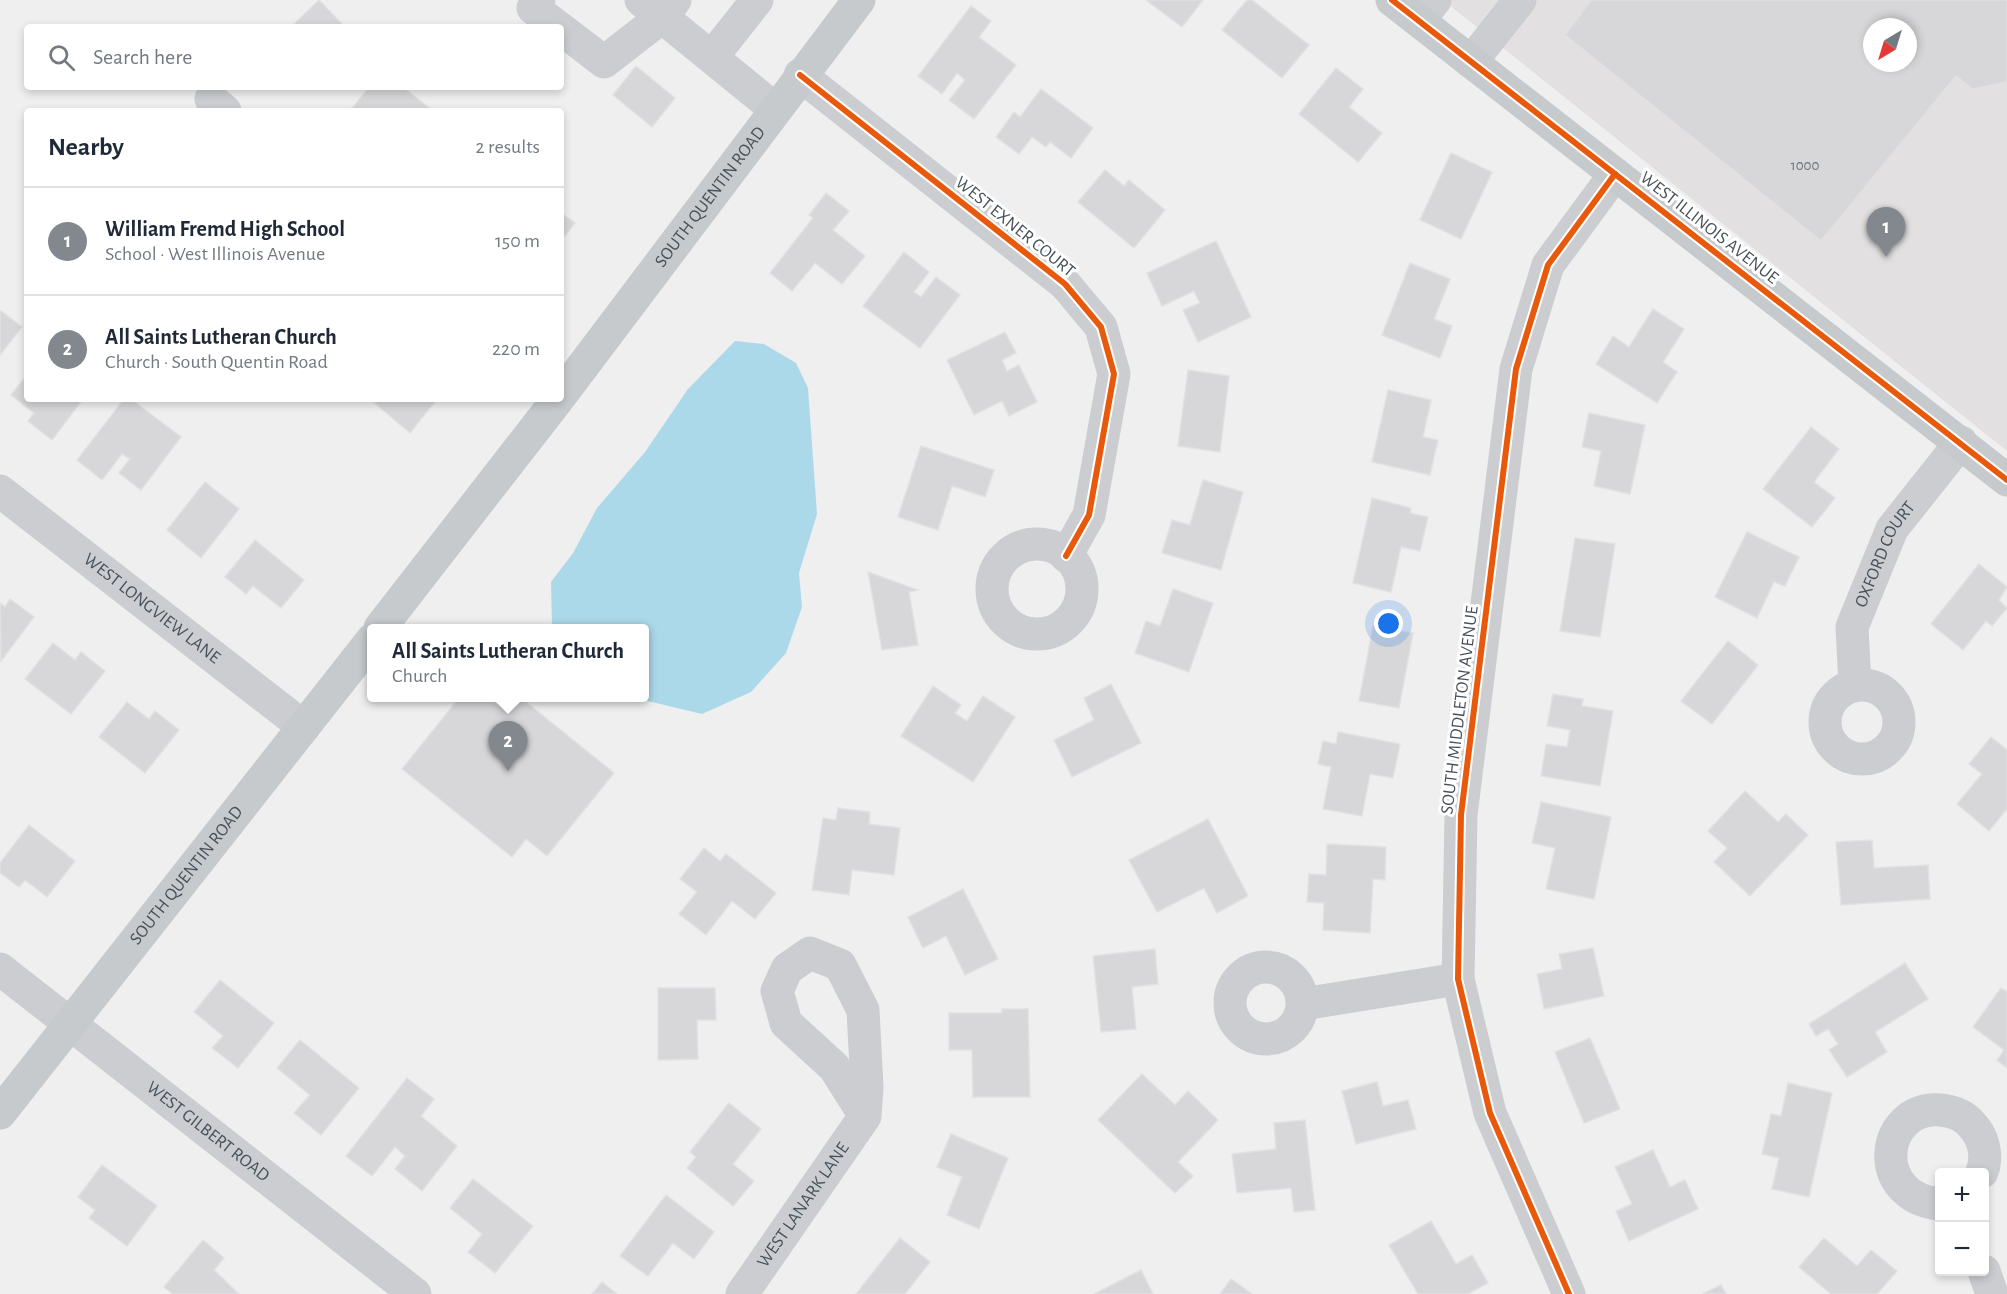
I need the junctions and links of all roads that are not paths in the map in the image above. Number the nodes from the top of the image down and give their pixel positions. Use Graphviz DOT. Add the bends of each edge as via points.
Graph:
graph roads {
  1 [pos="539,0"];
  2 [pos="757,0"];
  3 [pos="859,0"];
  4 [pos="1392,0"];
  5 [pos="1520,0"];
  6 [pos="659,6"];
  7 [pos="1427,10"];
  8 [pos="555,24"];
  9 [pos="564,31"];
  10 [pos="712,57"];
  11 [pos="1471,62"];
  12 [pos="800,75"];
  13 [pos="775,109"];
  14 [pos="1615,174"];
  15 [pos="564,388"];
  16 [pos="554,402"];
  17 [pos="1961,442"];
  18 [pos="2007,480"];
  19 [pos="0,491"];
  20 [pos="1066,556"];
  21 [pos="383,624"];
  22 [pos="367,646"];
  23 [pos="1855,685"];
  24 [pos="304,727"];
  25 [pos="0,969"];
  26 [pos="1458,979"];
  27 [pos="1303,1004"];
  28 [pos="70,1024"];
  29 [pos="0,1113"];
  30 [pos="865,1116"];
  31 [pos="1983,1168"];
  32 [pos="1935,1204"];
  33 [pos="1986,1276"];
  34 [pos="415,1294"];
  35 [pos="742,1294"];
  36 [pos="1569,1294"];
  37 [pos="1992,1294"];
  1 -- 8 [label="street" via="533,8"];
  2 -- 10 [label="street"];
  3 -- 12 [label="main road, SOUTH QUENTIN ROAD"];
  4 -- 7 [label="main road, WEST ILLINOIS AVENUE"];
  5 -- 11 [label="street"];
  6 -- 9 [label="street" via="604,62"];
  6 -- 10 [label="street"];
  7 -- 11 [label="main road, WEST ILLINOIS AVENUE"];
  10 -- 13 [label="street"];
  11 -- 14 [label="main road, WEST ILLINOIS AVENUE"];
  12 -- 13 [label="main road, SOUTH QUENTIN ROAD"];
  12 -- 20 [label="street, WEST EXNER COURT" via="1065,284 1101,327 1114,374 1089,515"];
  13 -- 15 [label="main road, SOUTH QUENTIN ROAD"];
  14 -- 17 [label="main road, WEST ILLINOIS AVENUE"];
  14 -- 26 [label="street, SOUTH MIDDLETON AVENUE" via="1548,265 1516,369 1461,815"];
  16 -- 21 [label="main road, SOUTH QUENTIN ROAD"];
  17 -- 18 [label="main road, WEST ILLINOIS AVENUE"];
  17 -- 23 [label="street, OXFORD COURT" via="1892,529 1852,627"];
  19 -- 24 [label="street, WEST LONGVIEW LANE"];
  22 -- 24 [label="main road, SOUTH QUENTIN ROAD"];
  24 -- 28 [label="main road, SOUTH QUENTIN ROAD"];
  25 -- 28 [label="street, WEST GILBERT ROAD"];
  26 -- 27 [label="street"];
  26 -- 36 [label="street, SOUTH MIDDLETON AVENUE" via="1490,1113"];
  28 -- 29 [label="main road, SOUTH QUENTIN ROAD"];
  28 -- 34 [label="street, WEST GILBERT ROAD"];
  30 -- 35 [label="street, WEST LANARK LANE"];
  31 -- 32 [label="street" via="1985,1151 1979,1133 1967,1119 1950,1111 1932,1109 1914,1115 1900,1127 1892,1143 1890,1162 1896,1180 1908,1194"];
  33 -- 37 [label="street"];
}
